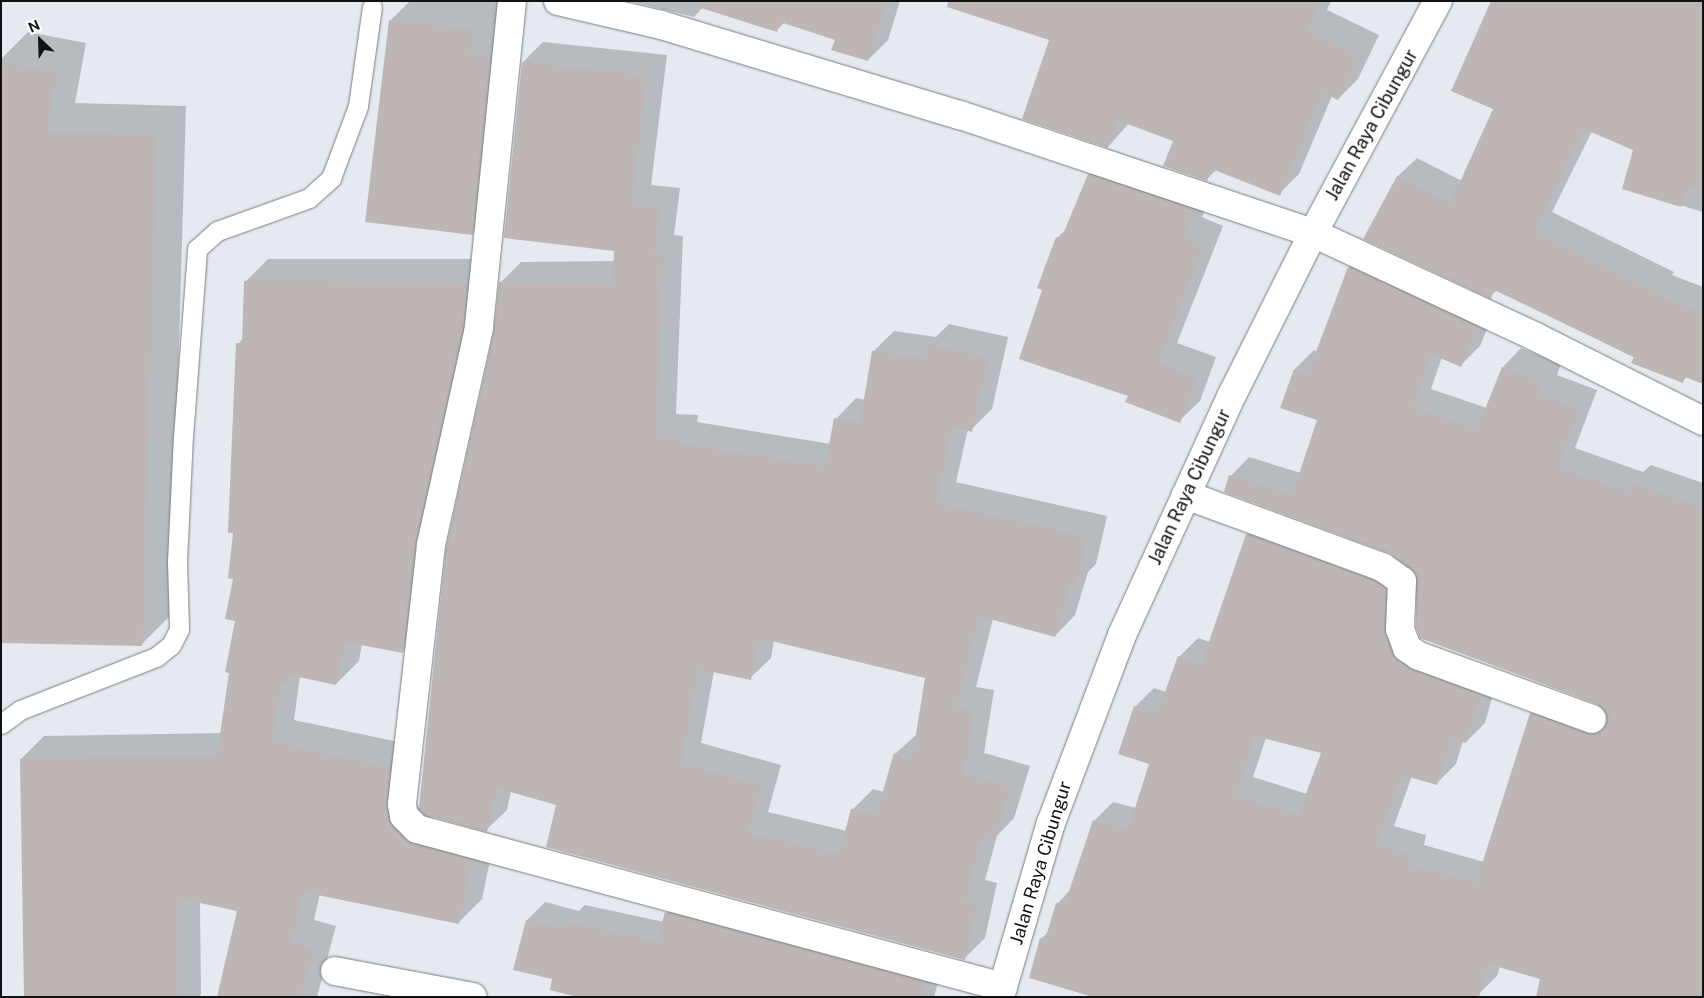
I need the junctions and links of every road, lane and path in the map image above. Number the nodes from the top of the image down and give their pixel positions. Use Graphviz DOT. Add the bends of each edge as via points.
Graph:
graph roads {
  1 [pos="512,1"];
  2 [pos="558,1"];
  3 [pos="1438,1"];
  4 [pos="372,8"];
  5 [pos="1313,232"];
  6 [pos="1703,420"];
  7 [pos="1186,495"];
  8 [pos="1592,719"];
  9 [pos="1,724"];
  10 [pos="335,971"];
  11 [pos="1002,992"];
  12 [pos="473,997"];
  1 -- 11 [label="main road" via="479,328 430,545 402,804 404,816 417,829"];
  2 -- 5 [label="main road" via="661,24 941,110"];
  3 -- 5 [label="main road, Jalan Raya Cibungur"];
  4 -- 9 [label="lane" via="358,106 331,178 309,198 217,231 197,249 182,437 177,562 179,629 171,645 156,657 20,710"];
  5 -- 6 [label="main road"];
  5 -- 7 [label="main road, Jalan Raya Cibungur"];
  7 -- 8 [label="main road" via="1382,567 1402,581 1400,629 1407,648 1419,656"];
  7 -- 11 [label="main road, Jalan Raya Cibungur" via="1102,681 1051,823"];
  10 -- 12 [label="main road"];
}
